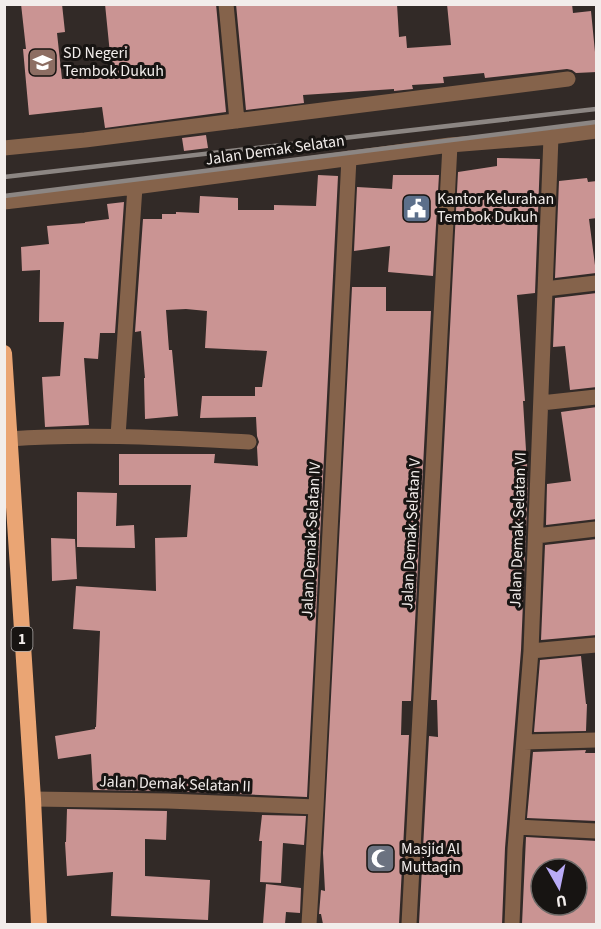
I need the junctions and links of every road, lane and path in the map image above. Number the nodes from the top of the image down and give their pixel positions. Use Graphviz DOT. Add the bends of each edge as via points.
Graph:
graph roads {
  1 [pos="226,4"];
  2 [pos="568,79"];
  3 [pos="237,121"];
  4 [pos="597,131"];
  5 [pos="551,136"];
  6 [pos="450,145"];
  7 [pos="4,148"];
  8 [pos="349,158"];
  9 [pos="135,187"];
  10 [pos="4,202"];
  11 [pos="597,283"];
  12 [pos="545,289"];
  13 [pos="4,353"];
  14 [pos="597,397"];
  15 [pos="541,403"];
  16 [pos="118,436"];
  17 [pos="9,439"];
  18 [pos="249,442"];
  19 [pos="597,529"];
  20 [pos="536,536"];
  21 [pos="597,645"];
  22 [pos="531,651"];
  23 [pos="597,740"];
  24 [pos="524,742"];
  25 [pos="33,799"];
  26 [pos="316,807"];
  27 [pos="517,827"];
  28 [pos="597,831"];
  29 [pos="39,924"];
  30 [pos="309,924"];
  31 [pos="408,924"];
  32 [pos="512,924"];
  1 -- 3 [label="street"];
  2 -- 3 [label="street"];
  3 -- 7 [label="street"];
  4 -- 5 [label="street, Jalan Demak Selatan"];
  5 -- 6 [label="street, Jalan Demak Selatan"];
  5 -- 12 [label="street, Jalan Demak Selatan VI"];
  6 -- 8 [label="street, Jalan Demak Selatan"];
  6 -- 31 [label="street, Jalan Demak Selatan V"];
  8 -- 9 [label="street, Jalan Demak Selatan"];
  8 -- 26 [label="street, Jalan Demak Selatan IV"];
  9 -- 10 [label="street, Jalan Demak Selatan"];
  9 -- 16 [label="street"];
  11 -- 12 [label="street"];
  12 -- 15 [label="street, Jalan Demak Selatan VI"];
  13 -- 17 [label="highway, 1"];
  14 -- 15 [label="street"];
  15 -- 20 [label="street, Jalan Demak Selatan VI"];
  16 -- 17 [label="street"];
  16 -- 18 [label="street"];
  17 -- 25 [label="highway, 1"];
  19 -- 20 [label="street"];
  20 -- 22 [label="street, Jalan Demak Selatan VI"];
  21 -- 22 [label="street"];
  22 -- 24 [label="street, Jalan Demak Selatan VI"];
  23 -- 24 [label="street"];
  24 -- 27 [label="street, Jalan Demak Selatan VI"];
  25 -- 26 [label="street, Jalan Demak Selatan II"];
  25 -- 29 [label="highway, 1"];
  26 -- 30 [label="street, Jalan Demak Selatan IV"];
  27 -- 28 [label="street"];
  27 -- 32 [label="street, Jalan Demak Selatan VI"];
}
